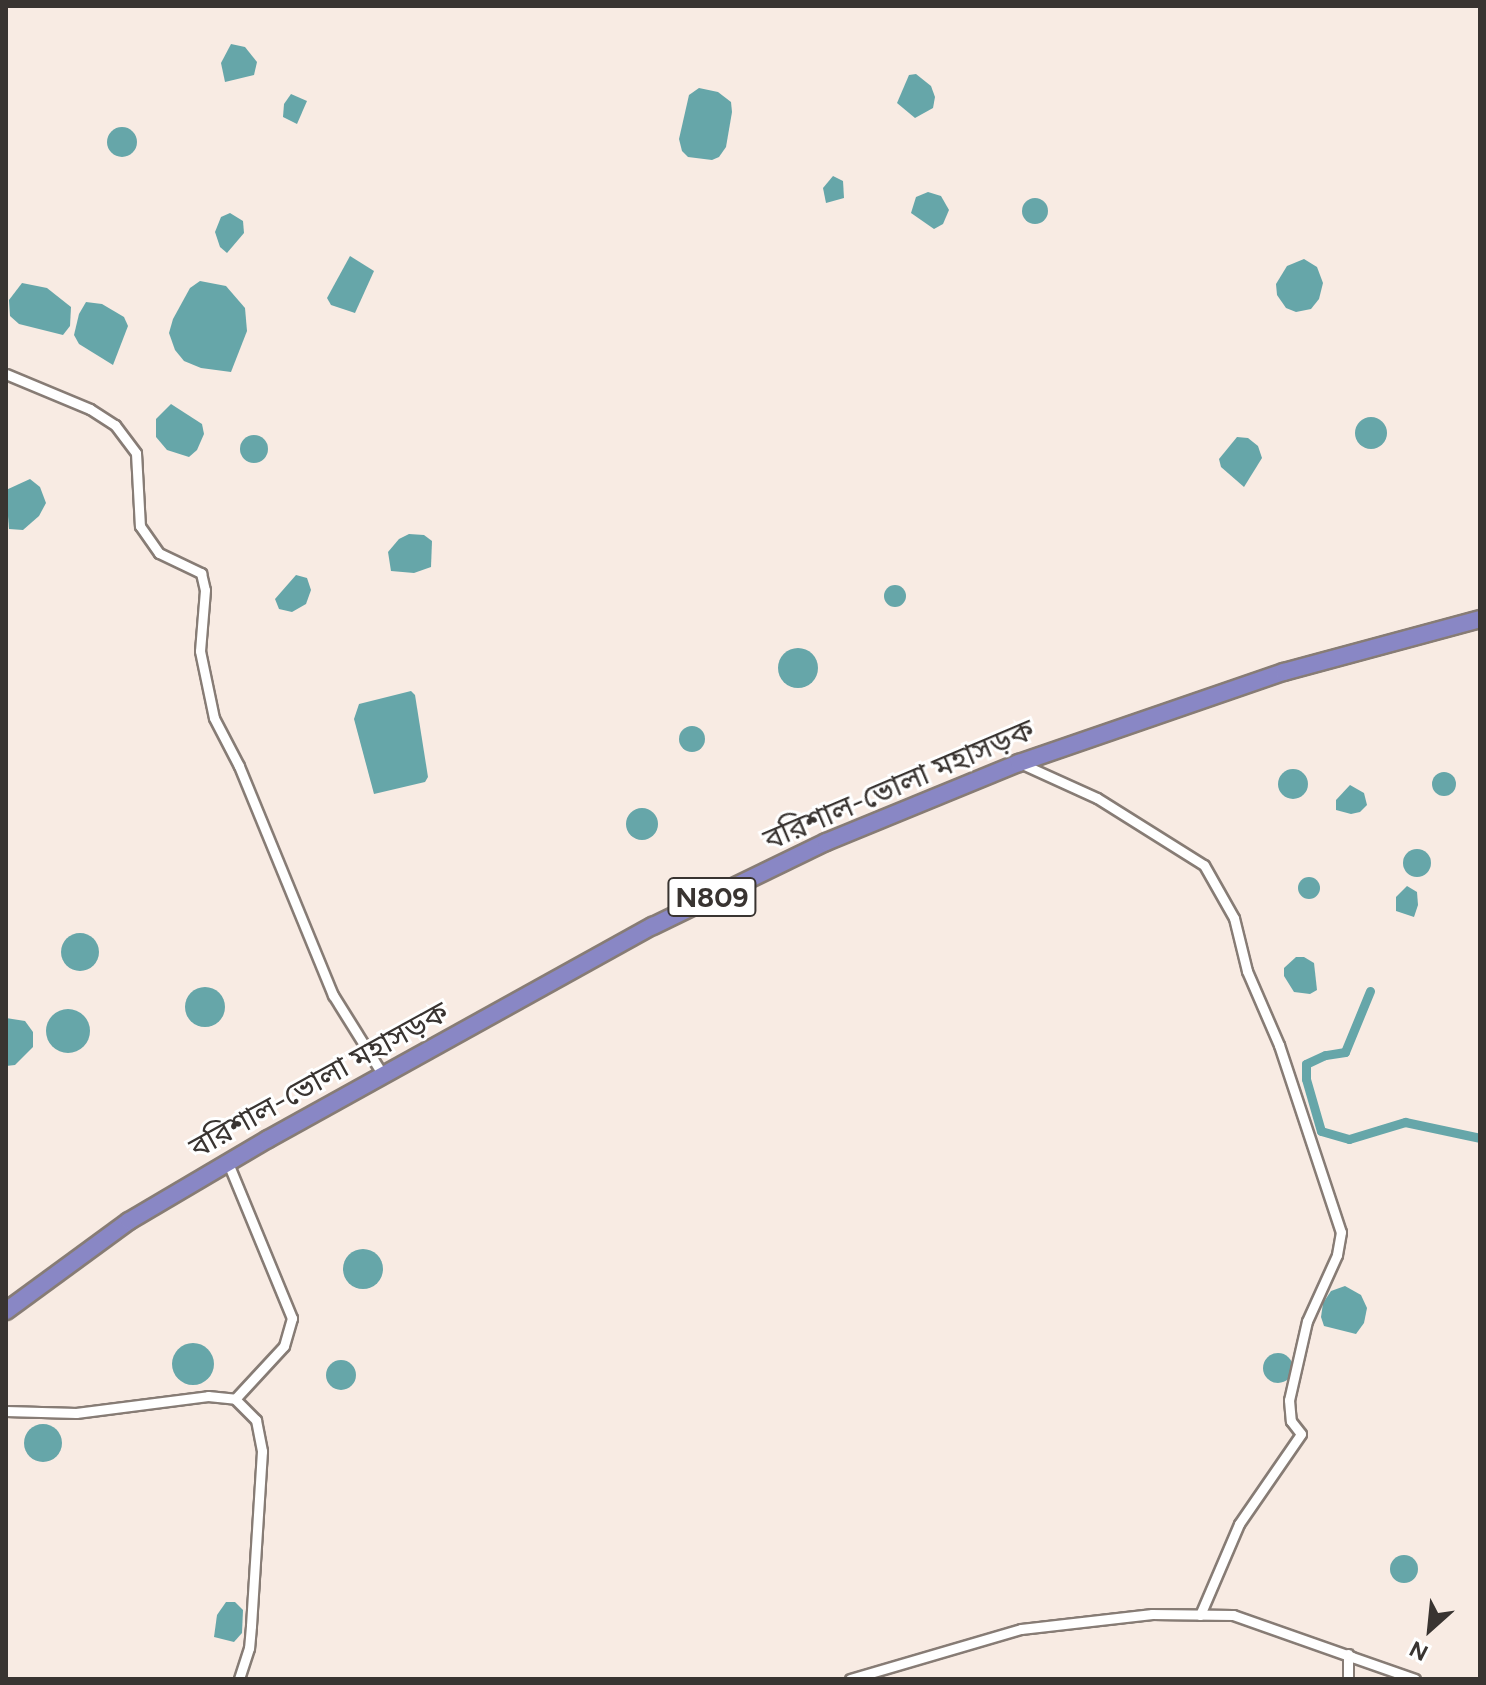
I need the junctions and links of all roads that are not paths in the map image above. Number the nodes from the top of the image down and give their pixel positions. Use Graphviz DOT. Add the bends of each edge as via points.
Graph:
graph roads {
  1 [pos="6,374"];
  2 [pos="1480,619"];
  3 [pos="1019,763"];
  4 [pos="383,1075"];
  5 [pos="228,1163"];
  6 [pos="6,1311"];
  7 [pos="235,1399"];
  8 [pos="6,1411"];
  9 [pos="1200,1615"];
  10 [pos="1348,1654"];
  11 [pos="239,1679"];
  12 [pos="850,1679"];
  13 [pos="1348,1679"];
  14 [pos="1415,1679"];
  1 -- 4 [label="street" via="115,425 136,453 140,526 159,553 201,573 205,590 200,651 214,718 239,766 333,995"];
  2 -- 3 [label="highway, বরিশাল-ভোলা মহাসড়ক / N809" via="1284,672"];
  3 -- 4 [label="highway, বরিশাল-ভোলা মহাসড়ক / N809" via="826,842 679,913"];
  3 -- 9 [label="street" via="1097,798 1204,865 1234,918 1247,971 1279,1045 1341,1232 1337,1255 1307,1321 1289,1400 1291,1421 1301,1434 1239,1524"];
  4 -- 5 [label="highway, বরিশাল-ভোলা মহাসড়ক / N809"];
  5 -- 6 [label="highway, বরিশাল-ভোলা মহাসড়ক / N809" via="129,1221"];
  5 -- 7 [label="street" via="292,1318 284,1346"];
  7 -- 8 [label="street" via="208,1396 76,1413"];
  7 -- 11 [label="street" via="256,1420 262,1451 249,1648"];
  9 -- 10 [label="street" via="1233,1615"];
  9 -- 12 [label="street" via="1152,1614 1021,1629"];
  10 -- 13 [label="street"];
  10 -- 14 [label="street"];
}
